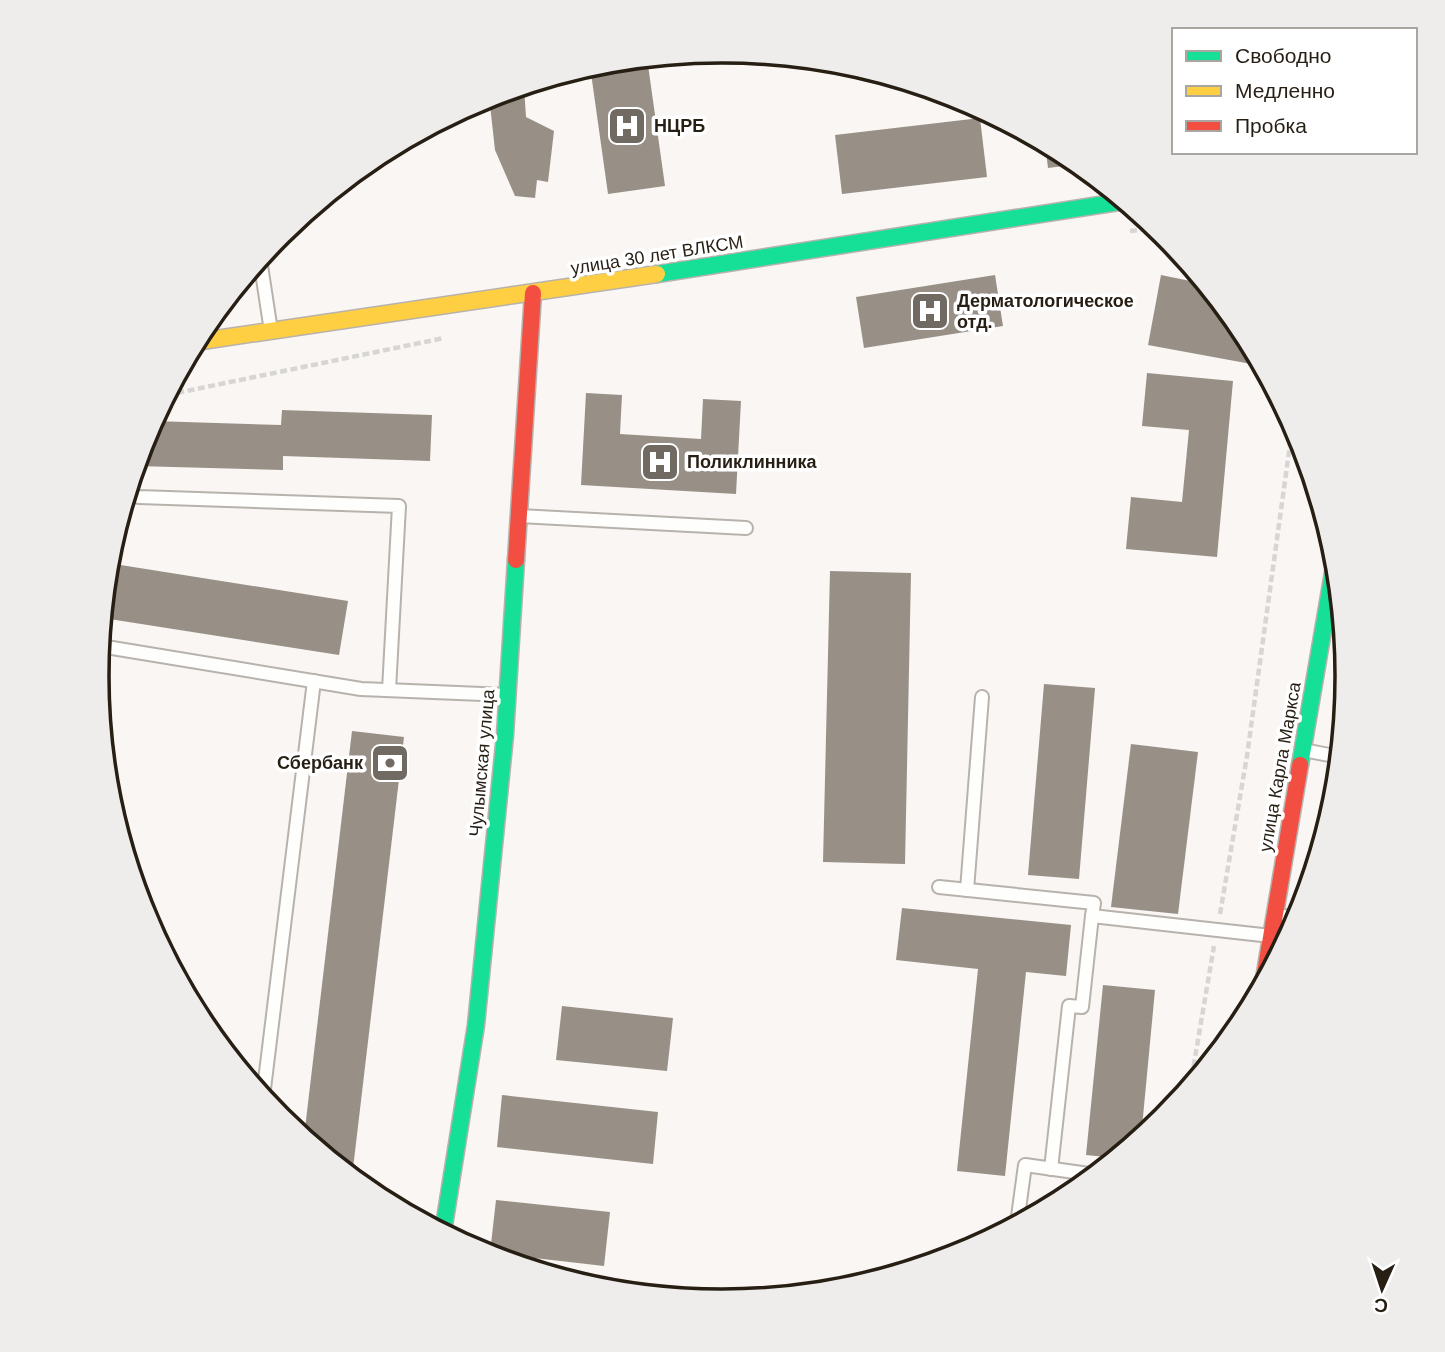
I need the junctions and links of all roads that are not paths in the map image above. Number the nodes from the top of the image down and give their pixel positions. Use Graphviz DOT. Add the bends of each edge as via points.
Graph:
graph roads {
  1 [pos="1112,203"];
  2 [pos="262,272"];
  3 [pos="533,293"];
  4 [pos="271,331"];
  5 [pos="210,340"];
  6 [pos="137,496"];
  7 [pos="519,516"];
  8 [pos="746,528"];
  9 [pos="1330,593"];
  10 [pos="110,648"];
  11 [pos="314,681"];
  12 [pos="388,690"];
  13 [pos="508,695"];
  14 [pos="982,697"];
  15 [pos="1303,750"];
  16 [pos="1330,755"];
  17 [pos="939,887"];
  18 [pos="967,890"];
  19 [pos="1275,914"];
  20 [pos="1092,916"];
  21 [pos="1286,916"];
  22 [pos="1271,936"];
  23 [pos="1268,955"];
  24 [pos="265,1083"];
  25 [pos="1051,1169"];
  26 [pos="1081,1173"];
  27 [pos="1019,1213"];
  28 [pos="445,1222"];
  1 -- 3 [label="street, улица 30 лет ВЛКСМ"];
  2 -- 4 [label="lane"];
  3 -- 4 [label="street, улица 30 лет ВЛКСМ"];
  3 -- 7 [label="street, Чулымская улица"];
  4 -- 5 [label="street, улица 30 лет ВЛКСМ"];
  6 -- 12 [label="lane" via="399,506"];
  7 -- 8 [label="lane"];
  7 -- 13 [label="street, Чулымская улица"];
  9 -- 15 [label="street, улица Карла Маркса"];
  10 -- 11 [label="lane"];
  11 -- 12 [label="lane"];
  11 -- 24 [label="lane"];
  12 -- 13 [label="lane"];
  13 -- 28 [label="street, Чулымская улица" via="476,1024"];
  14 -- 18 [label="lane"];
  15 -- 16 [label="lane"];
  15 -- 19 [label="street, улица Карла Маркса"];
  17 -- 18 [label="lane"];
  18 -- 20 [label="lane" via="1094,903"];
  19 -- 21 [label="lane"];
  19 -- 22 [label="street, улица Карла Маркса"];
  20 -- 22 [label="lane"];
  20 -- 25 [label="lane" via="1082,1007 1069,1006"];
  22 -- 23 [label="street, улица Карла Маркса"];
  25 -- 26 [label="lane"];
  25 -- 27 [label="lane" via="1025,1166"];
}
